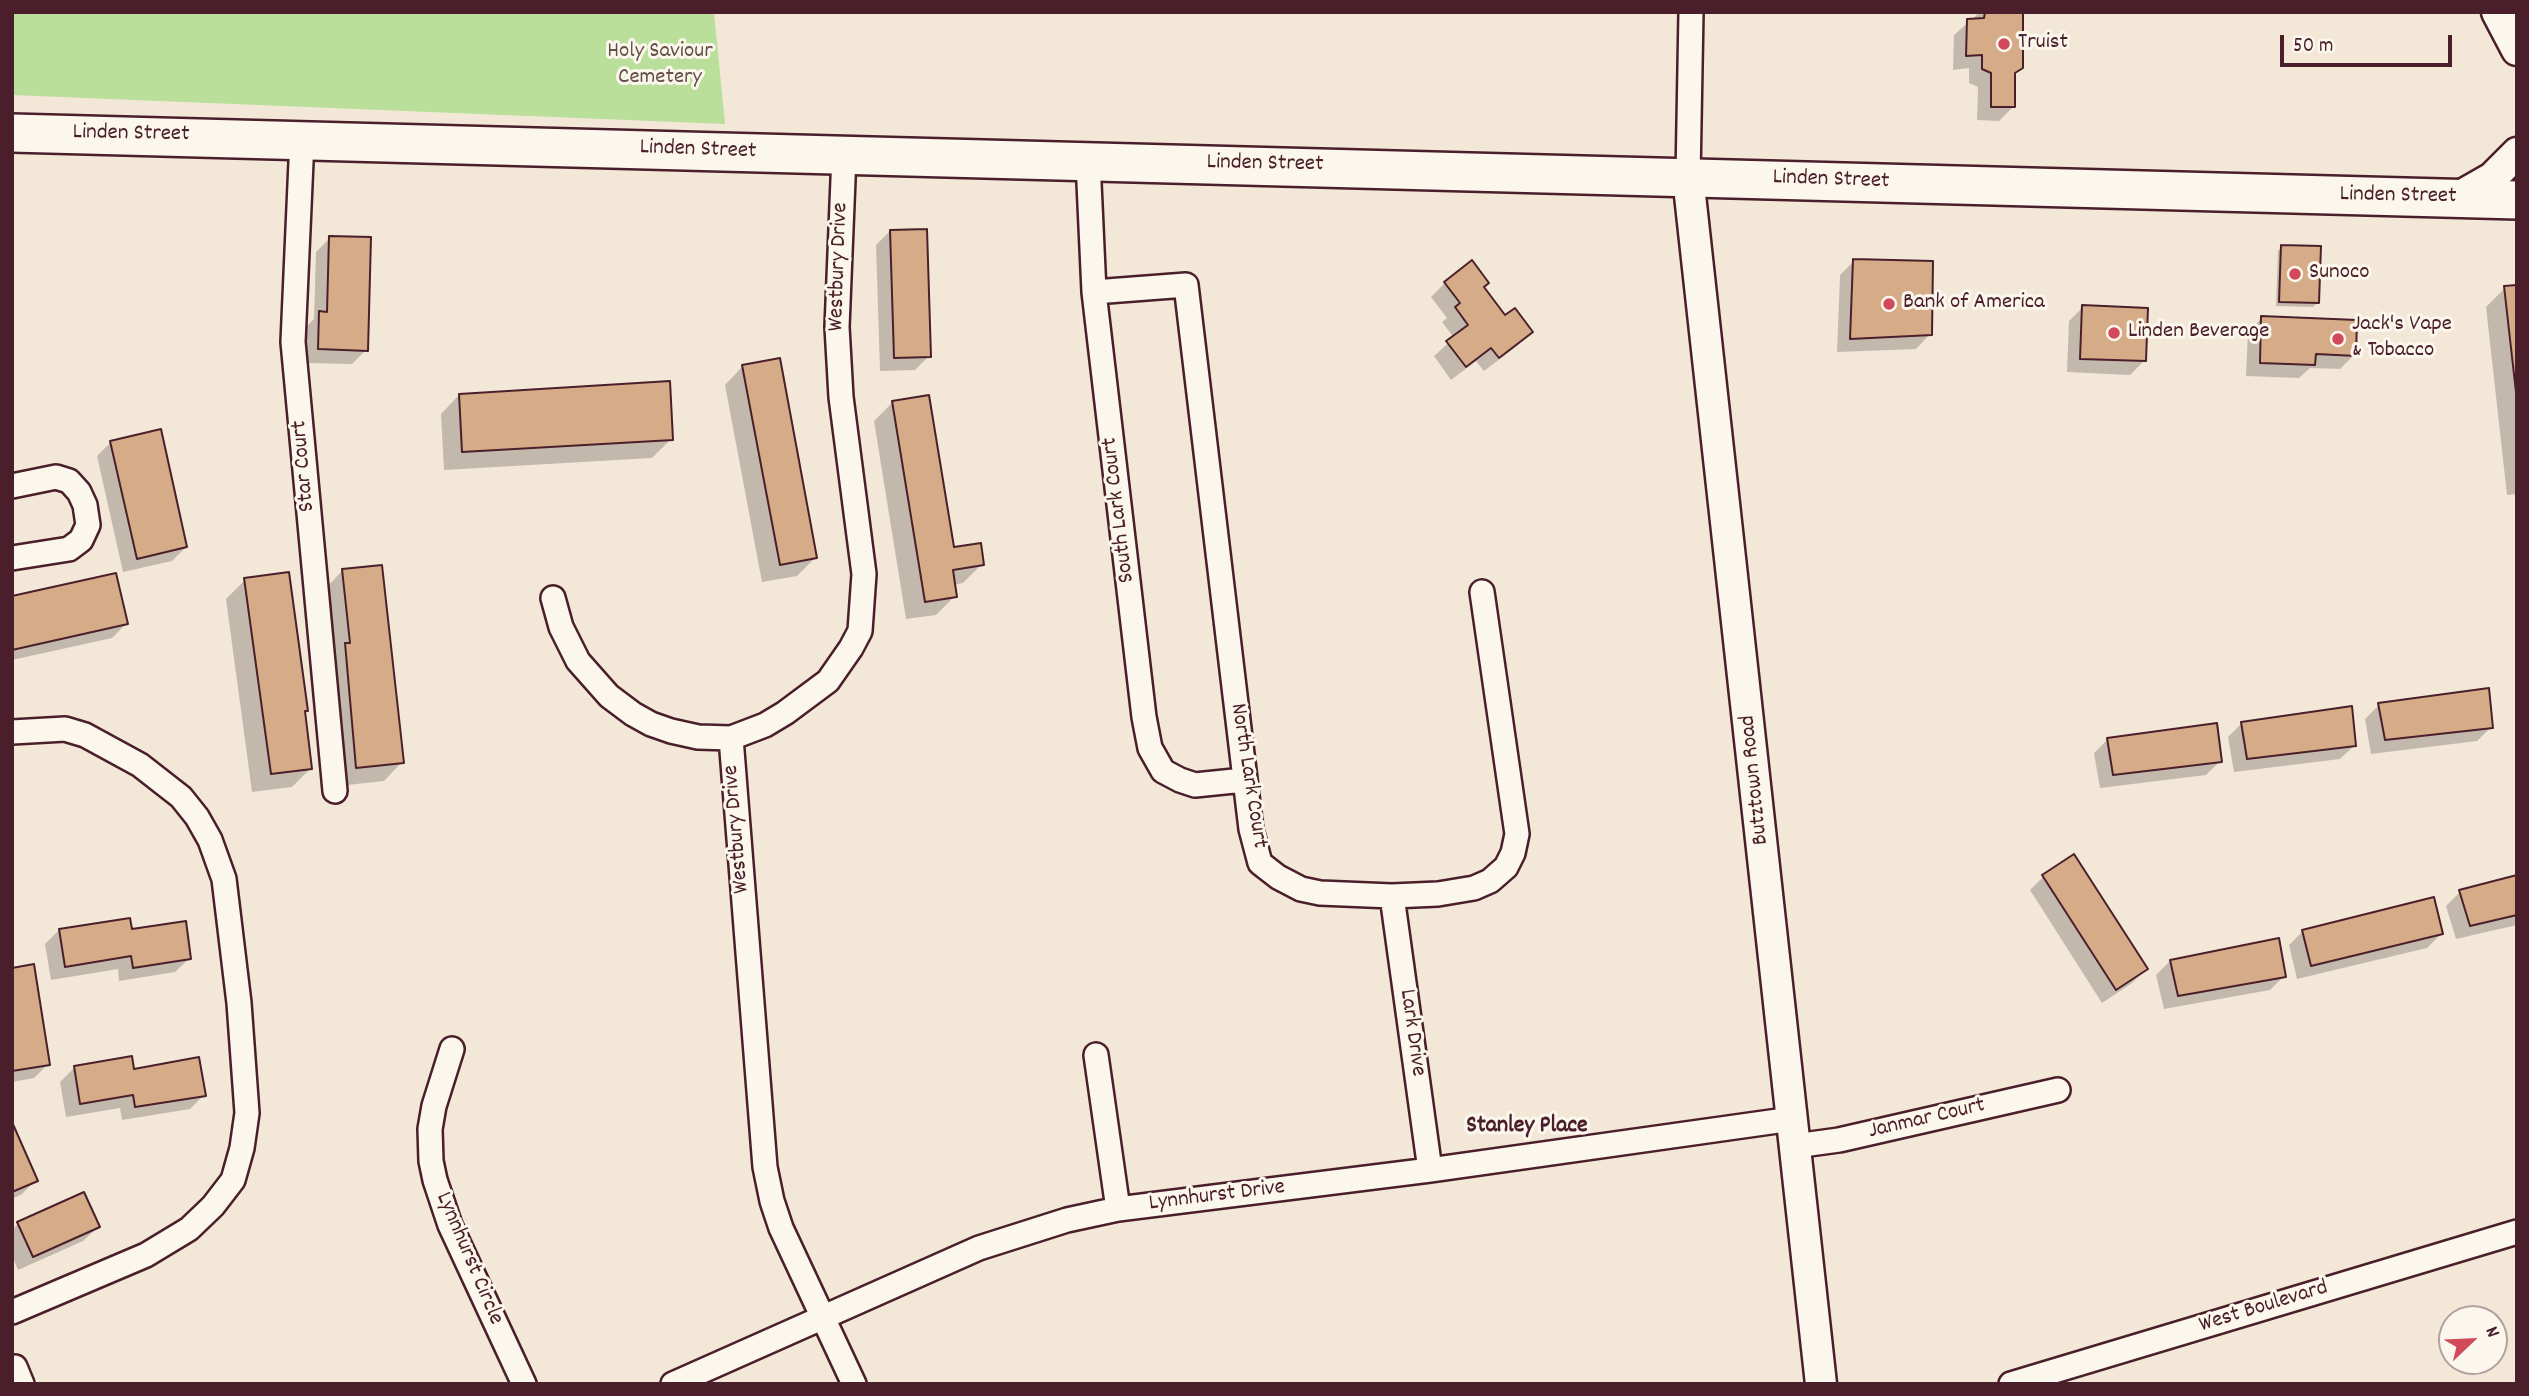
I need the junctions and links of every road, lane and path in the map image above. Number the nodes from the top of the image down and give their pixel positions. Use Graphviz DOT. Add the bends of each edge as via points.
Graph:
graph roads {
  1 [pos="1691,12"];
  2 [pos="2497,12"];
  3 [pos="2517,50"];
  4 [pos="12,132"];
  5 [pos="302,139"];
  6 [pos="2517,153"];
  7 [pos="844,155"];
  8 [pos="1088,161"];
  9 [pos="1688,177"];
  10 [pos="2457,198"];
  11 [pos="2517,200"];
  12 [pos="1094,292"];
  13 [pos="12,486"];
  14 [pos="12,558"];
  15 [pos="1482,592"];
  16 [pos="553,598"];
  17 [pos="12,732"];
  18 [pos="731,738"];
  19 [pos="1244,780"];
  20 [pos="335,791"];
  21 [pos="1392,896"];
  22 [pos="452,1049"];
  23 [pos="1096,1055"];
  24 [pos="2058,1090"];
  25 [pos="1793,1133"];
  26 [pos="1430,1170"];
  27 [pos="1118,1209"];
  28 [pos="2517,1232"];
  29 [pos="12,1312"];
  30 [pos="822,1317"];
  31 [pos="524,1384"];
  32 [pos="673,1384"];
  33 [pos="854,1384"];
  34 [pos="1821,1384"];
  35 [pos="2011,1384"];
  1 -- 9 [label="street"];
  2 -- 3 [label="street"];
  4 -- 5 [label="main road, Linden Street"];
  5 -- 7 [label="main road, Linden Street"];
  5 -- 20 [label="street, Star Court" via="293,342"];
  6 -- 10 [label="street" via="2492,178"];
  7 -- 8 [label="main road, Linden Street"];
  7 -- 18 [label="street, Westbury Drive" via="837,327 841,397 864,573 860,631 837,669 811,695 765,725"];
  8 -- 9 [label="main road, Linden Street"];
  8 -- 12 [label="street, South Lark Court"];
  9 -- 10 [label="main road, Linden Street"];
  9 -- 25 [label="street, Butztown Road"];
  10 -- 11 [label="main road, Linden Street"];
  12 -- 19 [label="street, South Lark Court" via="1150,748 1163,771 1195,785"];
  12 -- 19 [label="street, North Lark Court" via="1185,285"];
  13 -- 14 [label="street" via="56,477 69,481 85,505 88,525 81,540 69,549"];
  15 -- 21 [label="street, North Lark Court" via="1517,834 1513,853 1506,867 1474,888"];
  16 -- 18 [label="street" via="578,661 608,696 633,714 671,731"];
  17 -- 29 [label="street" via="65,729 85,735 140,765 181,797 197,817 224,879 247,1113 233,1180 189,1229 146,1255"];
  18 -- 30 [label="street, Westbury Drive" via="765,1167 781,1228"];
  19 -- 21 [label="street, North Lark Court" via="1260,863 1301,889"];
  21 -- 26 [label="street, Lark Drive"];
  22 -- 31 [label="street, Lynnhurst Circle" via="430,1129 435,1180 450,1225"];
  23 -- 27 [label="street"];
  24 -- 25 [label="street, Janmar Court" via="1839,1140"];
  25 -- 26 [label="street, Lynnhurst Drive"];
  25 -- 34 [label="street, Butztown Road"];
  26 -- 27 [label="street, Lynnhurst Drive"];
  27 -- 30 [label="street, Lynnhurst Drive" via="979,1248"];
  28 -- 35 [label="street, West Boulevard"];
  30 -- 32 [label="street, Lynnhurst Drive"];
  30 -- 33 [label="street, Westbury Drive"];
}
